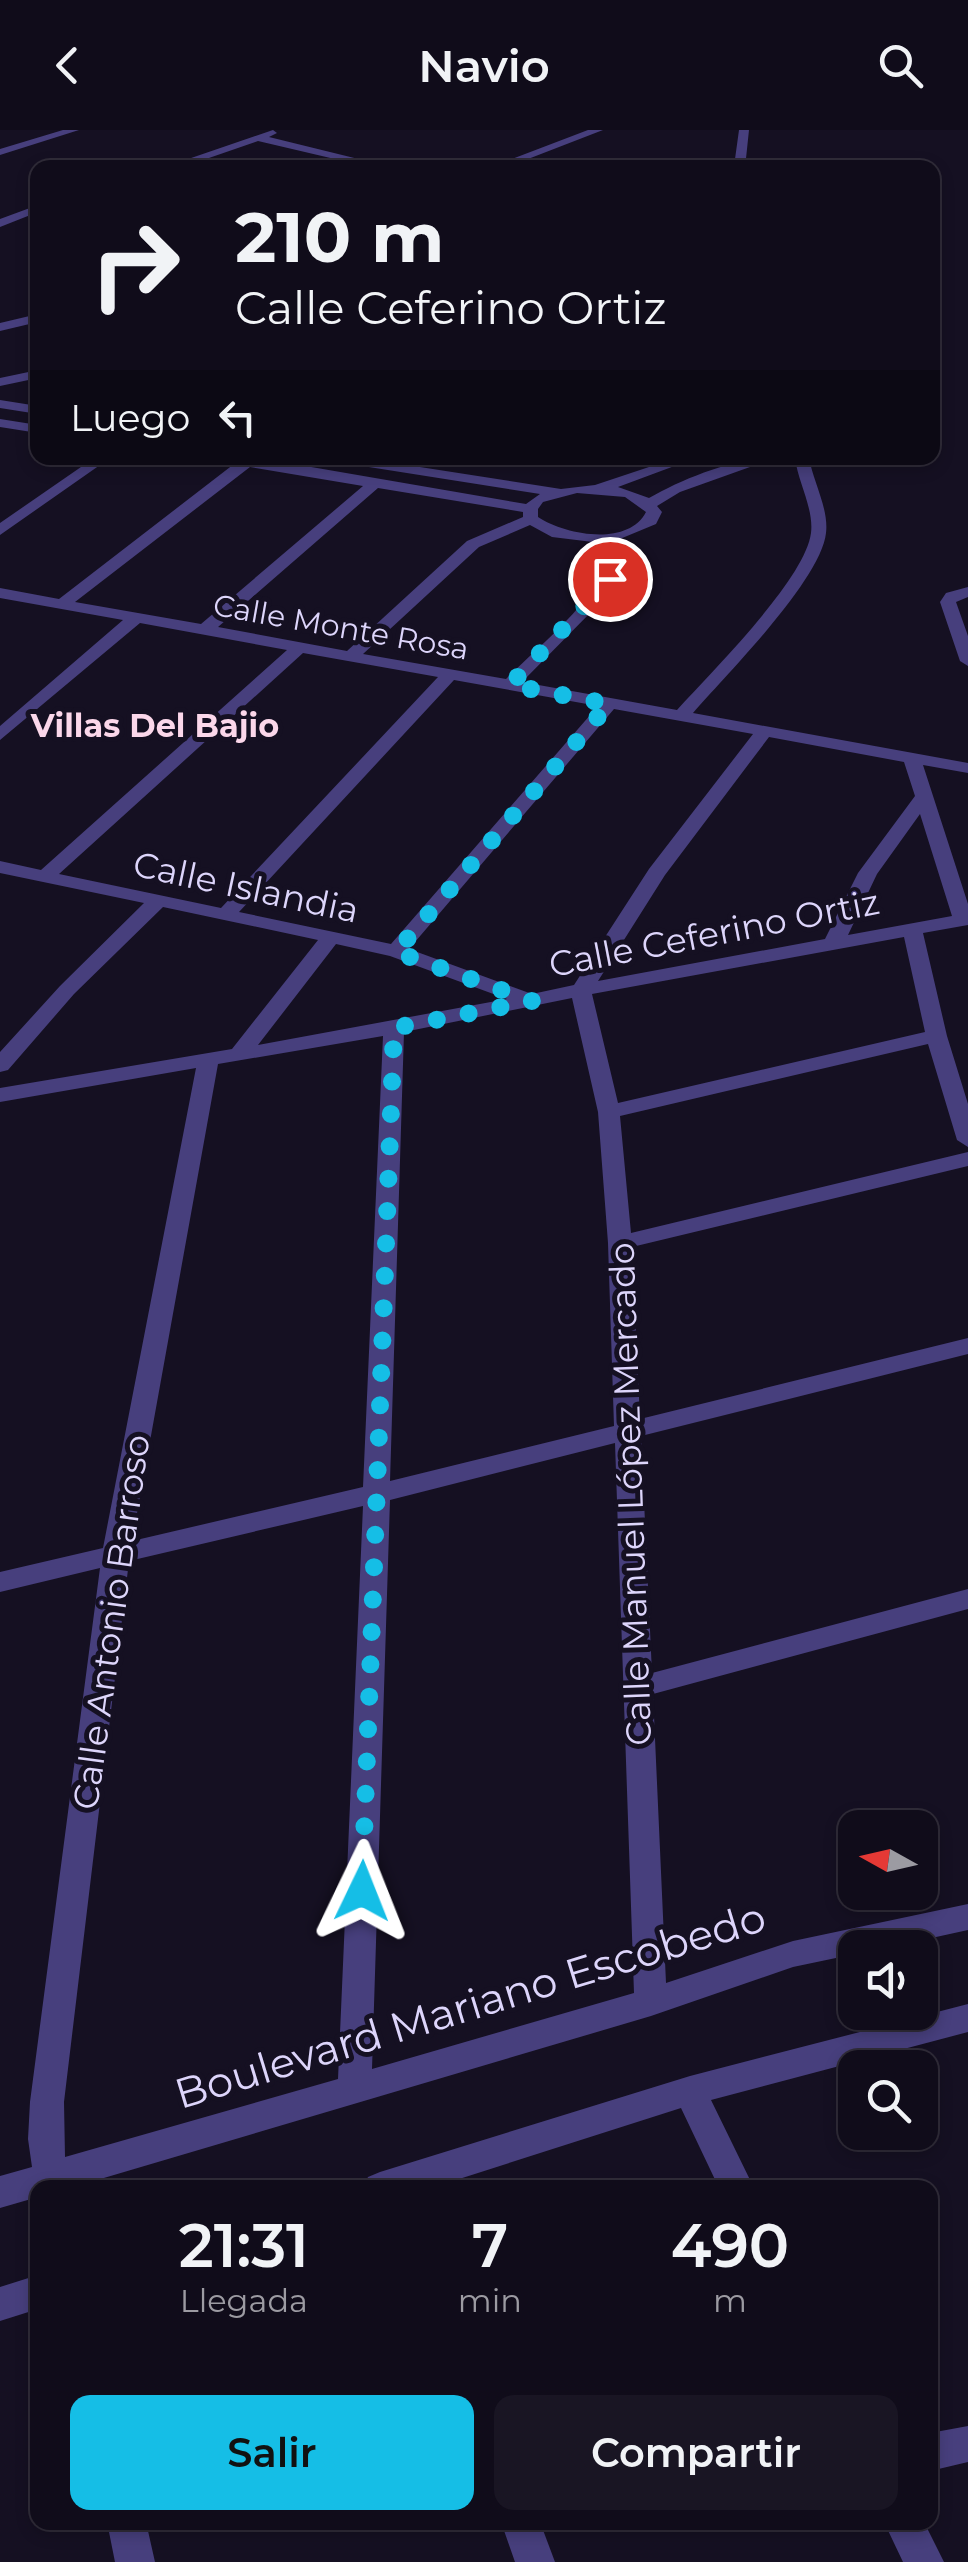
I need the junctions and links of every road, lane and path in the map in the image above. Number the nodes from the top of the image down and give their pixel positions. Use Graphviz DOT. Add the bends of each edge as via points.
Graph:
graph roads {
  1 [pos="74,130"];
  2 [pos="281,130"];
  3 [pos="598,130"];
  4 [pos="743,130"];
  5 [pos="257,138"];
  6 [pos="0,152"];
  7 [pos="191,160"];
  8 [pos="355,160"];
  9 [pos="515,160"];
  10 [pos="740,160"];
  11 [pos="30,211"];
  12 [pos="0,223"];
  13 [pos="19,228"];
  14 [pos="30,320"];
  15 [pos="0,327"];
  16 [pos="30,376"];
  17 [pos="0,382"];
  18 [pos="0,404"];
  19 [pos="30,409"];
  20 [pos="0,423"];
  21 [pos="30,428"];
  22 [pos="93,465"];
  23 [pos="243,465"];
  24 [pos="277,465"];
  25 [pos="382,465"];
  26 [pos="669,465"];
  27 [pos="748,465"];
  28 [pos="804,465"];
  29 [pos="375,483"];
  30 [pos="599,488"];
  31 [pos="556,492"];
  32 [pos="648,504"];
  33 [pos="530,514"];
  34 [pos="0,530"];
  35 [pos="604,537"];
  36 [pos="0,593"];
  37 [pos="960,594"];
  38 [pos="61,605"];
  39 [pos="136,618"];
  40 [pos="205,630"];
  41 [pos="300,646"];
  42 [pos="352,656"];
  43 [pos="968,661"];
  44 [pos="450,675"];
  45 [pos="510,685"];
  46 [pos="609,704"];
  47 [pos="681,716"];
  48 [pos="766,730"];
  49 [pos="0,735"];
  50 [pos="912,758"];
  51 [pos="968,768"];
  52 [pos="922,799"];
  53 [pos="0,867"];
  54 [pos="44,878"];
  55 [pos="158,901"];
  56 [pos="225,914"];
  57 [pos="966,919"];
  58 [pos="912,929"];
  59 [pos="330,938"];
  60 [pos="834,942"];
  61 [pos="396,952"];
  62 [pos="581,990"];
  63 [pos="532,1001"];
  64 [pos="394,1028"];
  65 [pos="936,1036"];
  66 [pos="240,1054"];
  67 [pos="208,1060"];
  68 [pos="0,1065"];
  69 [pos="0,1096"];
  70 [pos="610,1112"];
  71 [pos="968,1140"];
  72 [pos="968,1159"];
  73 [pos="620,1243"];
  74 [pos="968,1346"];
  75 [pos="631,1430"];
  76 [pos="378,1494"];
  77 [pos="116,1554"];
  78 [pos="0,1582"];
  79 [pos="968,1598"];
  80 [pos="637,1688"];
  81 [pos="968,1916"];
  82 [pos="651,2002"];
  83 [pos="968,2018"];
  84 [pos="354,2090"];
  85 [pos="690,2091"];
  86 [pos="52,2180"];
  87 [pos="59,2180"];
  88 [pos="407,2180"];
  89 [pos="734,2180"];
  90 [pos="30,2186"];
  91 [pos="0,2192"];
  92 [pos="30,2295"];
  93 [pos="0,2304"];
  94 [pos="968,2444"];
  95 [pos="938,2450"];
  96 [pos="128,2530"];
  97 [pos="523,2530"];
  98 [pos="908,2530"];
  99 [pos="135,2562"];
  100 [pos="536,2562"];
  101 [pos="924,2562"];
  1 -- 6 [label="street"];
  2 -- 5 [label="street"];
  3 -- 9 [label="street"];
  4 -- 10 [label="street"];
  5 -- 7 [label="street"];
  5 -- 8 [label="street"];
  11 -- 12 [label="street"];
  12 -- 13 [label="street"];
  14 -- 15 [label="street"];
  16 -- 17 [label="street"];
  18 -- 19 [label="street"];
  20 -- 21 [label="street"];
  22 -- 34 [label="street"];
  23 -- 38 [label="street"];
  24 -- 29 [label="street"];
  25 -- 31 [label="street"];
  26 -- 30 [label="street"];
  27 -- 32 [label="street"];
  28 -- 47 [label="street" via="820,537 813,552"];
  29 -- 33 [label="street"];
  29 -- 40 [label="street"];
  30 -- 31 [label="street"];
  30 -- 32 [label="street"];
  31 -- 33 [label="street" via="538,499"];
  32 -- 35 [label="street" via="654,512 641,528"];
  33 -- 35 [label="street" via="567,535"];
  33 -- 42 [label="street" via="473,544"];
  35 -- 45 [label="street" via="619,556 610,579"];
  36 -- 38 [label="street, Calle Monte Rosa"];
  37 -- 43 [label="street" via="949,612"];
  38 -- 39 [label="street, Calle Monte Rosa"];
  39 -- 40 [label="street, Calle Monte Rosa"];
  39 -- 49 [label="street"];
  40 -- 41 [label="street, Calle Monte Rosa"];
  41 -- 42 [label="street, Calle Monte Rosa"];
  41 -- 54 [label="street"];
  42 -- 44 [label="street, Calle Monte Rosa"];
  44 -- 45 [label="street, Calle Monte Rosa"];
  44 -- 56 [label="street"];
  45 -- 46 [label="street, Calle Monte Rosa"];
  46 -- 47 [label="street, Calle Monte Rosa"];
  46 -- 61 [label="street"];
  47 -- 48 [label="street, Calle Monte Rosa"];
  48 -- 50 [label="street, Calle Monte Rosa"];
  48 -- 62 [label="street" via="656,874"];
  50 -- 51 [label="street, Calle Monte Rosa"];
  50 -- 52 [label="street"];
  52 -- 57 [label="street"];
  52 -- 60 [label="street" via="868,874"];
  53 -- 54 [label="street, Calle Islandia"];
  54 -- 55 [label="street, Calle Islandia"];
  55 -- 56 [label="street, Calle Islandia"];
  55 -- 68 [label="street"];
  56 -- 59 [label="street, Calle Islandia"];
  57 -- 58 [label="street, Calle Ceferino Ortiz"];
  58 -- 60 [label="street, Calle Ceferino Ortiz"];
  58 -- 65 [label="street"];
  59 -- 61 [label="street, Calle Islandia"];
  59 -- 66 [label="street"];
  60 -- 62 [label="street, Calle Ceferino Ortiz"];
  61 -- 63 [label="street, Calle Islandia"];
  62 -- 63 [label="street, Calle Ceferino Ortiz"];
  62 -- 70 [label="street, Calle Manuel López Mercado"];
  63 -- 64 [label="street, Calle Ceferino Ortiz"];
  64 -- 66 [label="street, Calle Ceferino Ortiz"];
  64 -- 76 [label="street"];
  65 -- 70 [label="street"];
  65 -- 71 [label="street"];
  66 -- 67 [label="street, Calle Ceferino Ortiz"];
  67 -- 69 [label="street, Calle Ceferino Ortiz"];
  67 -- 77 [label="street, Calle Antonio Barroso"];
  70 -- 73 [label="street, Calle Manuel López Mercado"];
  72 -- 73 [label="street"];
  73 -- 75 [label="street, Calle Manuel López Mercado"];
  74 -- 75 [label="street"];
  75 -- 76 [label="street"];
  75 -- 80 [label="street, Calle Manuel López Mercado"];
  76 -- 77 [label="street"];
  76 -- 84 [label="street"];
  77 -- 78 [label="street"];
  77 -- 86 [label="street, Calle Antonio Barroso" via="47,2102"];
  79 -- 80 [label="street"];
  80 -- 82 [label="street, Calle Manuel López Mercado"];
  81 -- 82 [label="street, Boulevard Mariano Escobedo" via="793,1954"];
  82 -- 84 [label="street, Boulevard Mariano Escobedo"];
  83 -- 85 [label="street"];
  84 -- 87 [label="street, Boulevard Mariano Escobedo"];
  85 -- 88 [label="street"];
  85 -- 89 [label="street"];
  90 -- 91 [label="street, Boulevard Mariano Escobedo"];
  92 -- 93 [label="street"];
  94 -- 95 [label="street"];
  96 -- 99 [label="street"];
  97 -- 100 [label="street"];
  98 -- 101 [label="street"];
}
